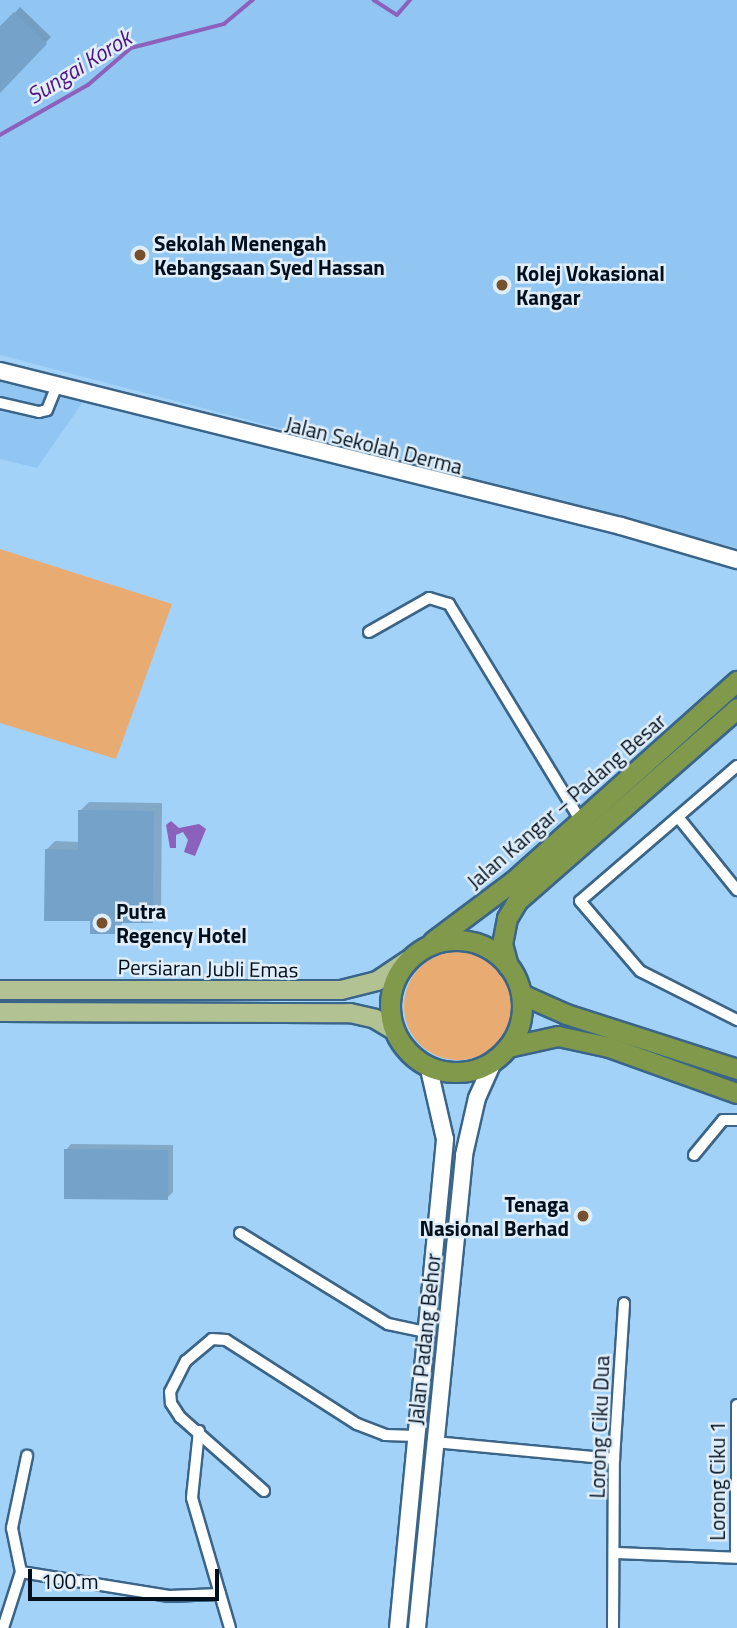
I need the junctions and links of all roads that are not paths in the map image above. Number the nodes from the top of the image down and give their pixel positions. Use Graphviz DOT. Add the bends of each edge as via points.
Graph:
graph roads {
  1 [pos="0,371"];
  2 [pos="57,385"];
  3 [pos="0,403"];
  4 [pos="737,560"];
  5 [pos="369,632"];
  6 [pos="737,681"];
  7 [pos="737,708"];
  8 [pos="737,766"];
  9 [pos="678,817"];
  10 [pos="581,821"];
  11 [pos="737,890"];
  12 [pos="414,955"];
  13 [pos="508,966"];
  14 [pos="25,989"];
  15 [pos="0,990"];
  16 [pos="521,994"];
  17 [pos="0,1012"];
  18 [pos="26,1012"];
  19 [pos="737,1020"];
  20 [pos="395,1031"];
  21 [pos="501,1053"];
  22 [pos="428,1065"];
  23 [pos="737,1069"];
  24 [pos="737,1093"];
  25 [pos="737,1120"];
  26 [pos="694,1155"];
  27 [pos="240,1233"];
  28 [pos="624,1303"];
  29 [pos="426,1332"];
  30 [pos="737,1405"];
  31 [pos="199,1431"];
  32 [pos="417,1436"];
  33 [pos="434,1442"];
  34 [pos="27,1456"];
  35 [pos="614,1459"];
  36 [pos="264,1491"];
  37 [pos="615,1553"];
  38 [pos="736,1558"];
  39 [pos="21,1572"];
  40 [pos="220,1594"];
  41 [pos="3,1628"];
  42 [pos="230,1628"];
  43 [pos="398,1628"];
  44 [pos="417,1628"];
  45 [pos="613,1628"];
  1 -- 2 [label="main road, Jalan Sekolah Derma"];
  2 -- 3 [label="street" via="47,410"];
  2 -- 4 [label="main road, Jalan Sekolah Derma" via="621,526"];
  5 -- 10 [label="street" via="429,598 449,604"];
  6 -- 10 [label="highway, Jalan Kangar – Padang Besar"];
  7 -- 13 [label="highway, Jalan Kangar – Padang Besar" via="518,900 507,918 502,944"];
  8 -- 9 [label="street"];
  9 -- 11 [label="street"];
  9 -- 19 [label="street" via="580,901 640,971"];
  10 -- 12 [label="highway, Jalan Kangar – Padang Besar" via="512,882"];
  12 -- 13 [label="highway" via="453,940 471,941"];
  12 -- 14 [label="main road, Persiaran Jubli Emas" via="377,981 341,990"];
  12 -- 20 [label="highway" via="391,994"];
  13 -- 16 [label="highway"];
  14 -- 15 [label="main road, Persiaran Jubli Emas"];
  14 -- 18 [label="main road"];
  16 -- 21 [label="highway" via="520,1022"];
  16 -- 23 [label="highway" via="566,1014"];
  17 -- 18 [label="main road, Persiaran Jubli Emas"];
  18 -- 20 [label="main road, Persiaran Jubli Emas" via="350,1013 376,1019"];
  20 -- 22 [label="highway" via="405,1048"];
  21 -- 22 [label="highway" via="462,1072"];
  21 -- 24 [label="highway" via="558,1036 609,1047"];
  21 -- 33 [label="main road, Jalan Padang Behor" via="477,1098 464,1155"];
  22 -- 29 [label="main road, Jalan Padang Behor" via="445,1139"];
  25 -- 26 [label="street" via="723,1119"];
  27 -- 29 [label="street" via="388,1324"];
  28 -- 35 [label="street, Lorong Ciku Dua"];
  29 -- 32 [label="main road, Jalan Padang Behor"];
  30 -- 38 [label="street, Lorong Ciku 1"];
  31 -- 32 [label="street" via="180,1417 170,1392 186,1361 212,1339 226,1340 357,1424 385,1435"];
  31 -- 36 [label="street"];
  31 -- 40 [label="street" via="192,1499"];
  32 -- 43 [label="main road, Jalan Padang Behor"];
  33 -- 35 [label="street"];
  33 -- 44 [label="main road, Jalan Padang Behor"];
  34 -- 39 [label="street" via="12,1528"];
  35 -- 37 [label="street, Lorong Ciku Dua"];
  37 -- 38 [label="street"];
  37 -- 45 [label="street, Lorong Ciku Dua"];
  39 -- 40 [label="street" via="169,1595"];
  39 -- 41 [label="street"];
  40 -- 42 [label="street"];
}
